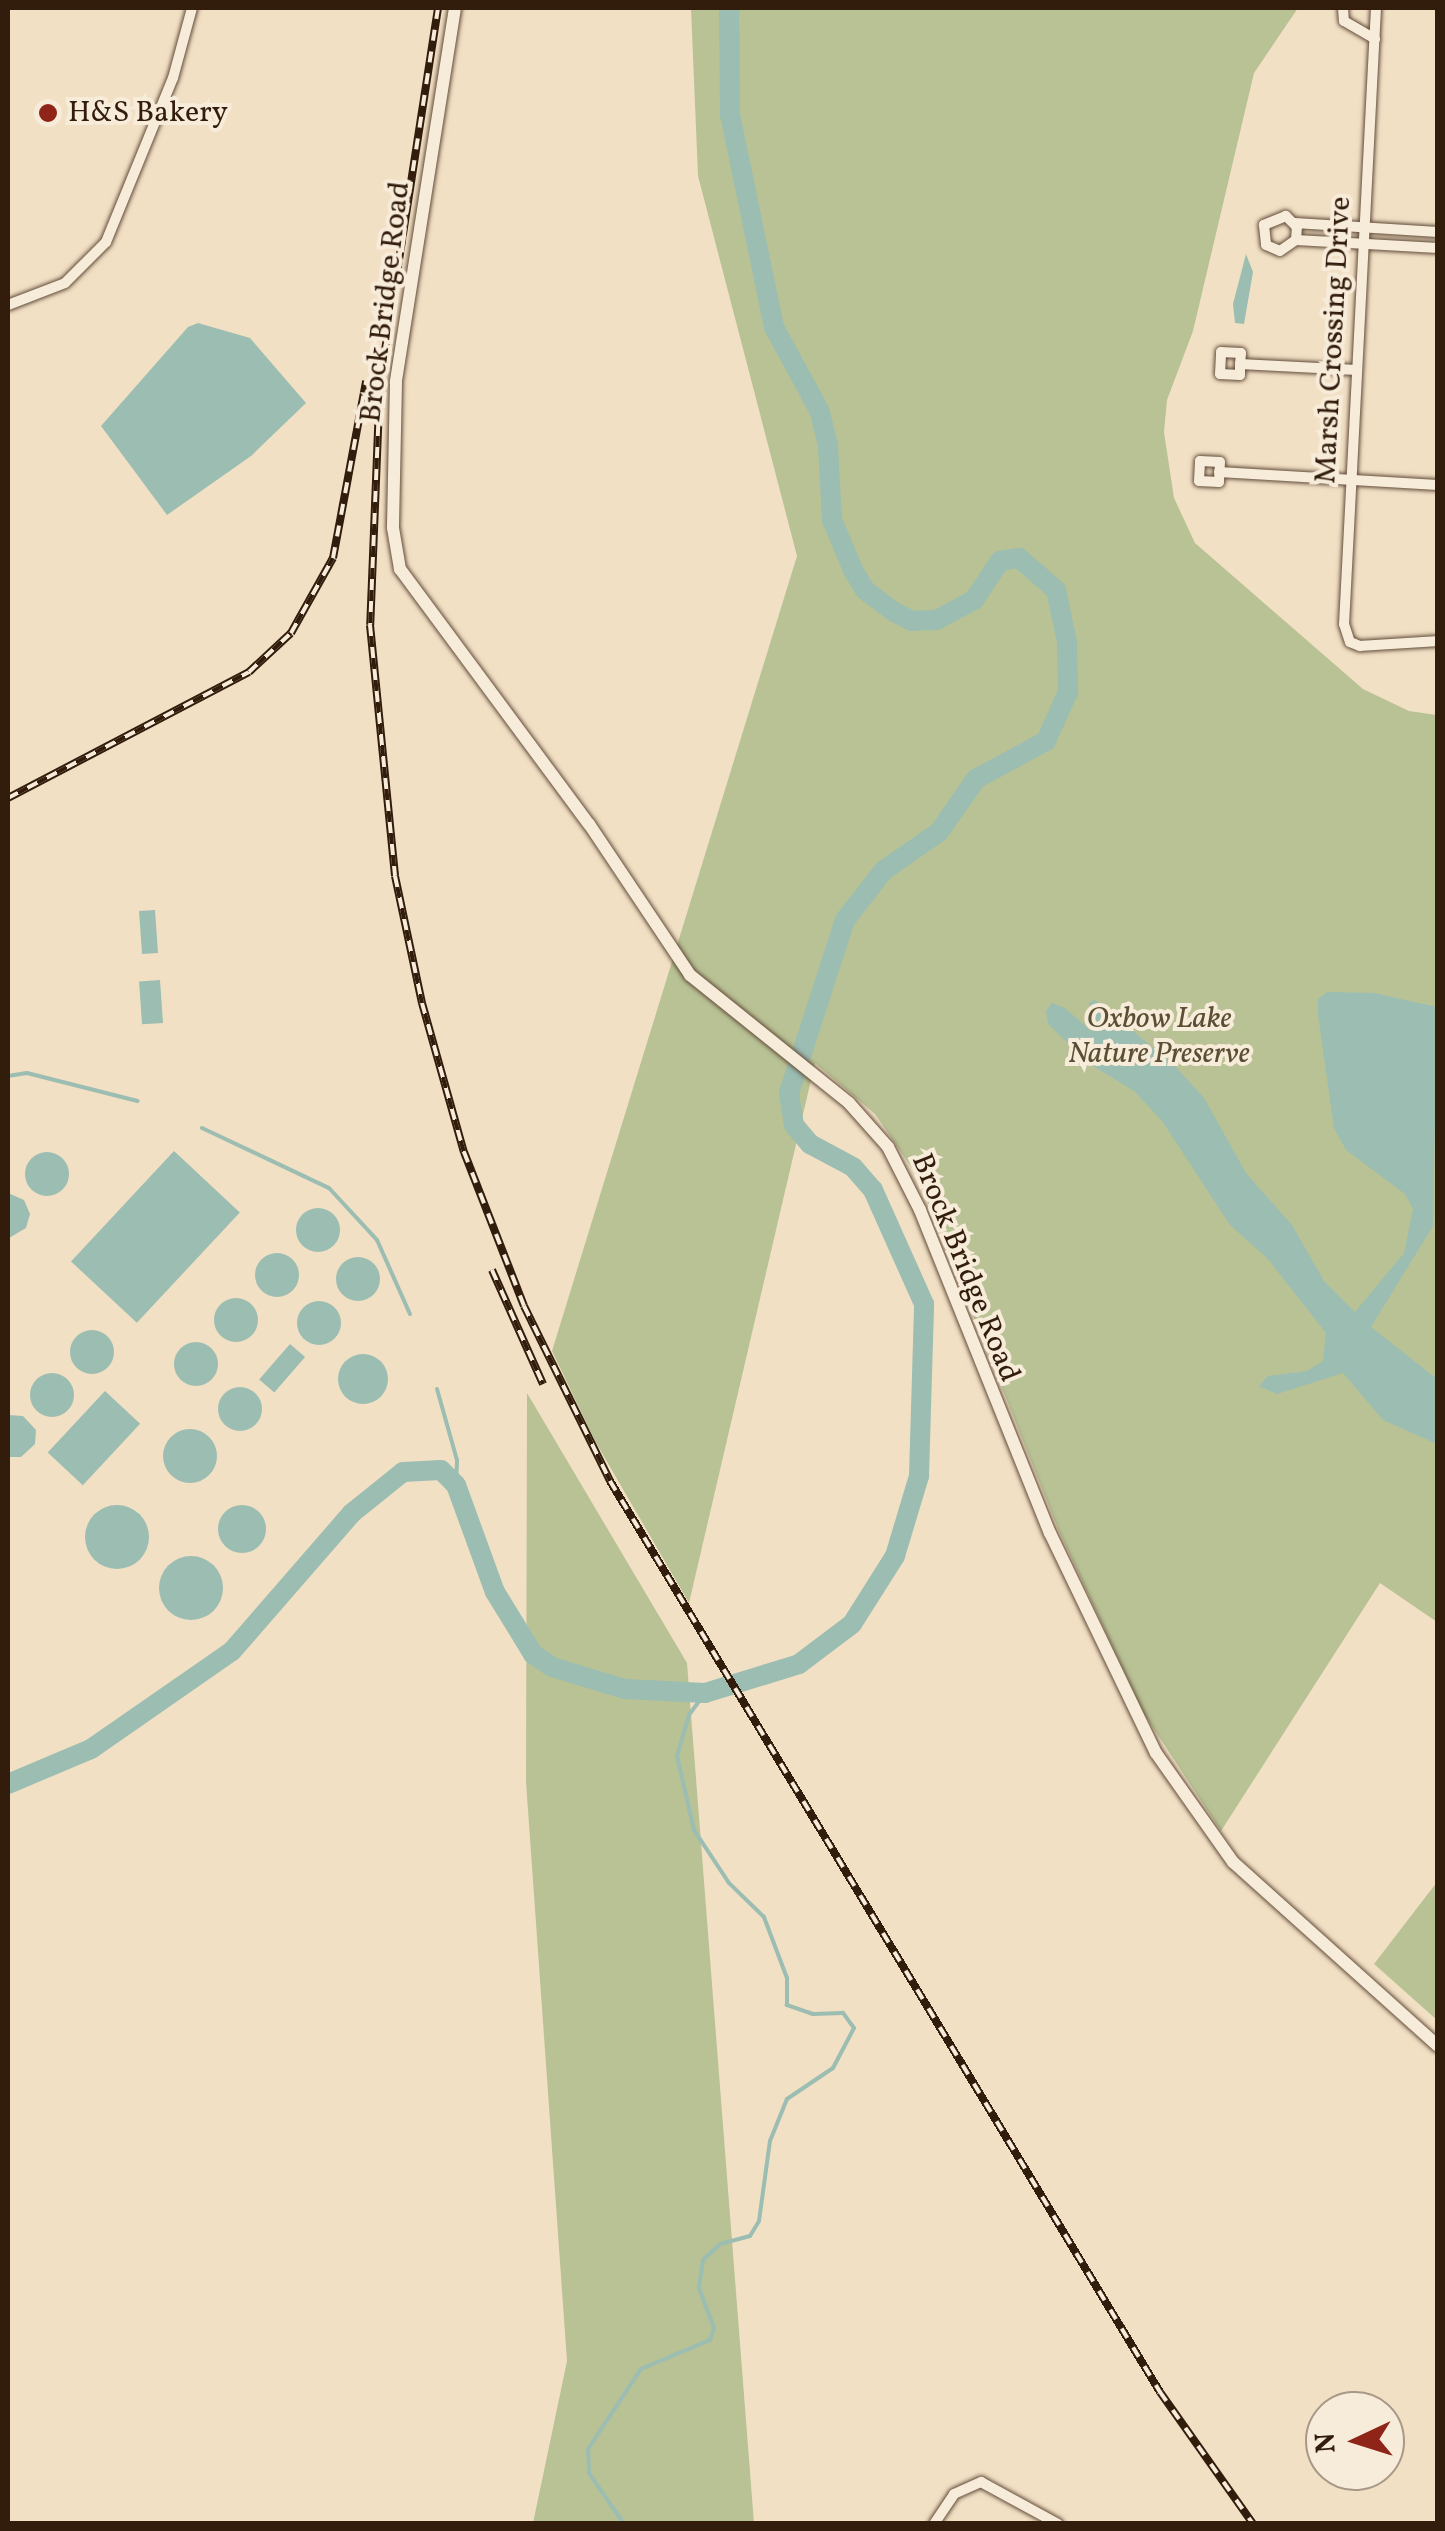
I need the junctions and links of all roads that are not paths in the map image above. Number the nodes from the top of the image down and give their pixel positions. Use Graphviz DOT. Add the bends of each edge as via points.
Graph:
graph roads {
  1 [pos="192,8"];
  2 [pos="455,8"];
  3 [pos="1343,8"];
  4 [pos="1376,8"];
  5 [pos="1375,40"];
  6 [pos="1295,223"];
  7 [pos="1365,228"];
  8 [pos="1438,232"];
  9 [pos="1296,240"];
  10 [pos="1364,244"];
  11 [pos="1438,248"];
  12 [pos="8,305"];
  13 [pos="1240,364"];
  14 [pos="1357,370"];
  15 [pos="1219,472"];
  16 [pos="1352,480"];
  17 [pos="1438,484"];
  18 [pos="1438,641"];
  19 [pos="1438,2046"];
  20 [pos="934,2524"];
  21 [pos="1058,2524"];
  1 -- 12 [label="street" via="167,93 106,242 65,284"];
  2 -- 19 [label="street, Brock Bridge Road" via="397,369 392,486 400,568 589,824 690,975 867,1122 902,1172 1058,1551 1135,1717 1187,1804 1259,1889"];
  3 -- 5 [label="street" via="1344,22"];
  4 -- 5 [label="street, Marsh Crossing Drive"];
  5 -- 7 [label="street, Marsh Crossing Drive"];
  6 -- 7 [label="street"];
  6 -- 9 [label="street"];
  6 -- 9 [label="street" via="1276,216 1262,235 1275,250"];
  7 -- 8 [label="street"];
  7 -- 10 [label="street, Marsh Crossing Drive"];
  9 -- 10 [label="street"];
  10 -- 11 [label="street"];
  10 -- 14 [label="street, Marsh Crossing Drive"];
  13 -- 14 [label="street"];
  14 -- 16 [label="street, Marsh Crossing Drive"];
  15 -- 16 [label="street"];
  16 -- 17 [label="street"];
  16 -- 18 [label="street, Marsh Crossing Drive" via="1344,624 1350,642"];
  20 -- 21 [label="street" via="954,2494 972,2482 1002,2488"];
}
